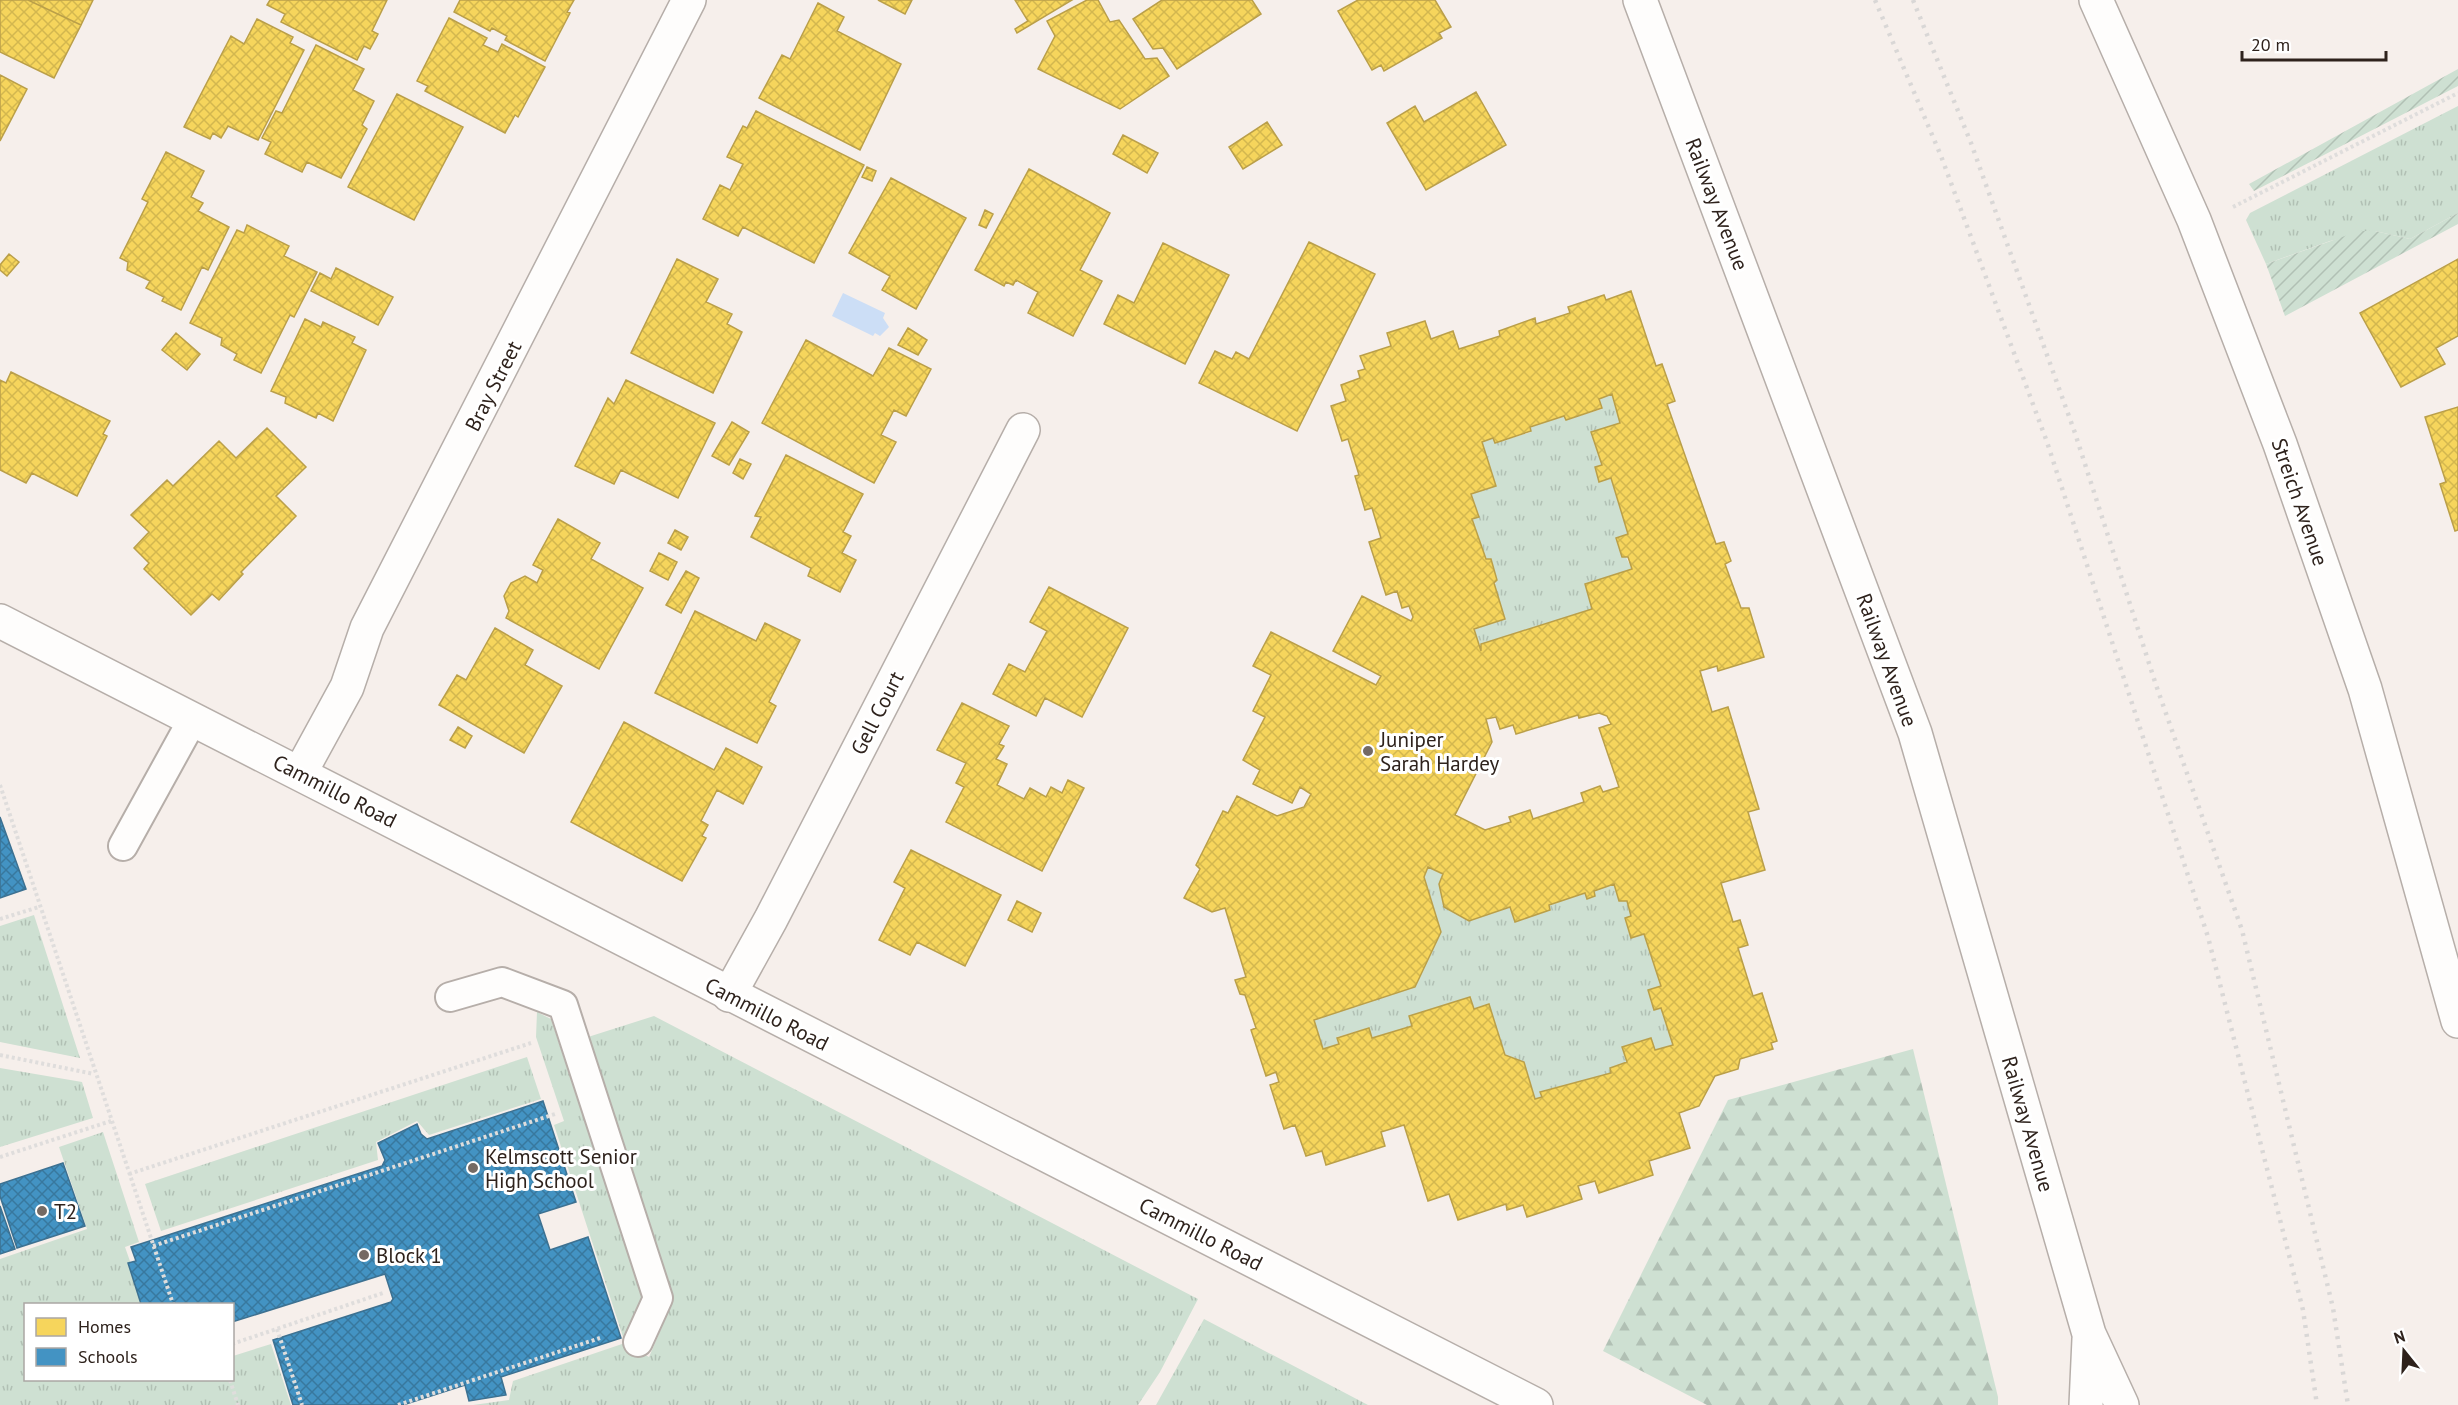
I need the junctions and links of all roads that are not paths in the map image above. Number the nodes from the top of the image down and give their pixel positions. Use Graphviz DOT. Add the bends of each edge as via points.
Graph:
graph roads {
  1 [pos="689,0"];
  2 [pos="1640,0"];
  3 [pos="2096,0"];
  4 [pos="1023,430"];
  5 [pos="0,621"];
  6 [pos="194,719"];
  7 [pos="300,773"];
  8 [pos="123,846"];
  9 [pos="729,995"];
  10 [pos="450,997"];
  11 [pos="2458,1021"];
  12 [pos="2089,1334"];
  13 [pos="638,1342"];
  14 [pos="1536,1405"];
  15 [pos="2086,1405"];
  16 [pos="2122,1405"];
  1 -- 7 [label="main road, Bray Street" via="372,619 347,687"];
  2 -- 12 [label="main road, Railway Avenue" via="1915,733"];
  3 -- 11 [label="main road, Streich Avenue" via="2194,220 2280,444 2365,689"];
  4 -- 9 [label="main road, Gell Court"];
  5 -- 6 [label="main road, Cammillo Road"];
  6 -- 7 [label="main road, Cammillo Road"];
  6 -- 8 [label="lane"];
  7 -- 9 [label="main road, Cammillo Road"];
  9 -- 14 [label="main road, Cammillo Road"];
  10 -- 13 [label="lane" via="502,982 563,1005 658,1298"];
  12 -- 15 [label="main road, Railway Avenue"];
  12 -- 16 [label="main road, Railway Avenue"];
}
